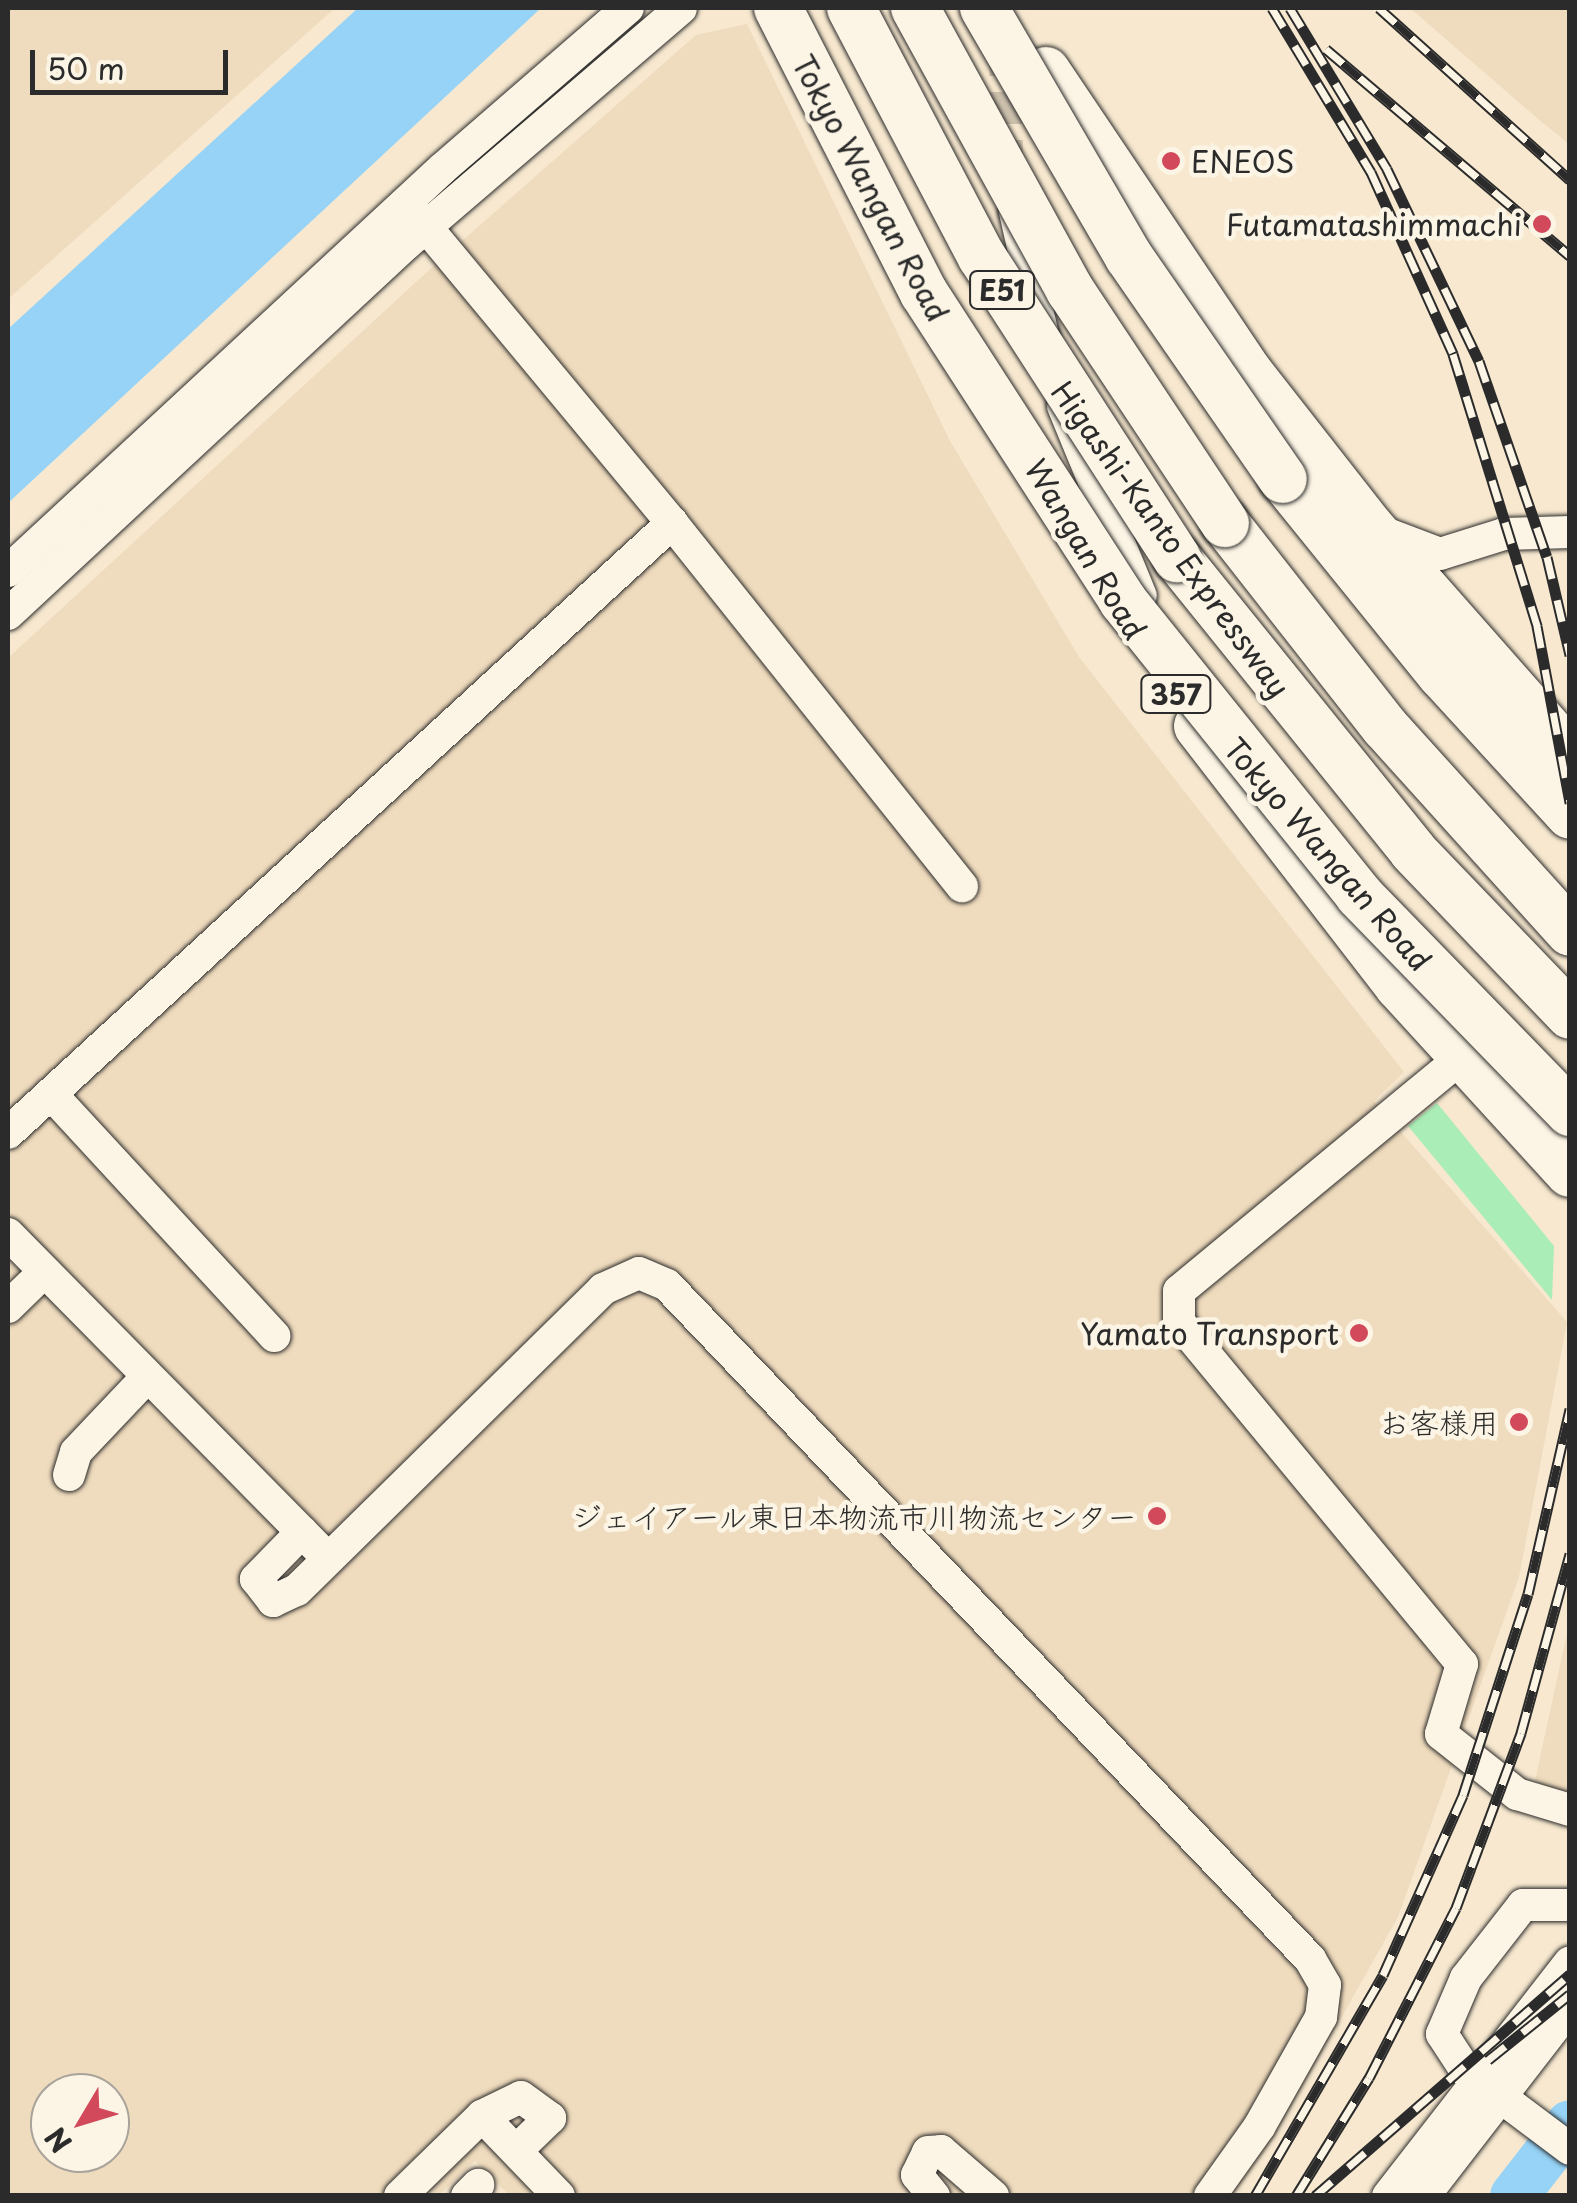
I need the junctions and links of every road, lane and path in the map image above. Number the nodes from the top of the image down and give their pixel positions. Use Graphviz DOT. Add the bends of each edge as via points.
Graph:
graph roads {
  1 [pos="628,8"];
  2 [pos="681,8"];
  3 [pos="778,8"];
  4 [pos="803,8"];
  5 [pos="851,8"];
  6 [pos="914,8"];
  7 [pos="984,8"];
  8 [pos="1008,8"];
  9 [pos="1007,155"];
  10 [pos="416,215"];
  11 [pos="672,524"];
  12 [pos="1369,526"];
  13 [pos="1570,532"];
  14 [pos="8,571"];
  15 [pos="8,614"];
  16 [pos="1570,754"];
  17 [pos="1229,770"];
  18 [pos="1562,808"];
  19 [pos="962,886"];
  20 [pos="1570,932"];
  21 [pos="1570,1015"];
  22 [pos="1462,1057"];
  23 [pos="52,1095"];
  24 [pos="1570,1112"];
  25 [pos="8,1134"];
  26 [pos="1570,1173"];
  27 [pos="8,1234"];
  28 [pos="44,1272"];
  29 [pos="8,1307"];
  30 [pos="274,1336"];
  31 [pos="148,1377"];
  32 [pos="69,1475"];
  33 [pos="302,1532"];
  34 [pos="326,1556"];
  35 [pos="1570,1810"];
  36 [pos="1570,1905"];
  37 [pos="1570,1962"];
  38 [pos="1570,2007"];
  39 [pos="1488,2087"];
  40 [pos="482,2116"];
  41 [pos="1570,2148"];
  42 [pos="516,2151"];
  43 [pos="965,2183"];
  44 [pos="400,2196"];
  45 [pos="559,2196"];
  46 [pos="934,2196"];
  47 [pos="993,2196"];
  48 [pos="1210,2196"];
  49 [pos="1388,2196"];
  50 [pos="1424,2196"];
  1 -- 10 [label="street"];
  2 -- 10 [label="street"];
  3 -- 24 [label="highway, Tokyo Wangan Road / 357, bridge" via="924,293 1123,601 1359,895"];
  4 -- 17 [label="highway, Wangan Road / 357" via="1007,416 1132,627"];
  5 -- 21 [label="highway, Higashi-Kanto Expressway / E51, bridge" via="1002,291 1177,558 1412,851"];
  6 -- 20 [label="highway, Higashi-Kanto Expressway / E51, bridge" via="1060,273 1225,523 1385,728"];
  7 -- 18 [label="highway, bridge" via="1088,191 1220,394 1368,586"];
  8 -- 12 [label="highway" via="1155,241"];
  9 -- 17 [label="street" via="1021,244 1069,427 1183,688"];
  10 -- 11 [label="street"];
  10 -- 14 [label="street"];
  10 -- 15 [label="street"];
  11 -- 19 [label="street"];
  11 -- 23 [label="street"];
  12 -- 13 [label="street" via="1440,554 1504,534"];
  12 -- 16 [label="highway"];
  17 -- 22 [label="highway, Wangan Road / 357"];
  22 -- 26 [label="highway, Wangan Road / 357"];
  22 -- 35 [label="street" via="1180,1291 1179,1322 1462,1664 1441,1734 1516,1794"];
  23 -- 25 [label="street"];
  23 -- 30 [label="street"];
  27 -- 28 [label="street"];
  28 -- 29 [label="street"];
  28 -- 31 [label="street"];
  31 -- 32 [label="street" via="76,1452"];
  31 -- 33 [label="street"];
  33 -- 34 [label="street"];
  33 -- 34 [label="street" via="256,1579 262,1593 285,1600"];
  34 -- 48 [label="street" via="603,1289 638,1273 667,1286 1310,1959 1325,1985 1321,2017 1260,2127"];
  36 -- 39 [label="street" via="1523,1905 1466,1978 1442,2034 1450,2054"];
  37 -- 39 [label="street"];
  38 -- 39 [label="street"];
  39 -- 41 [label="street"];
  39 -- 49 [label="street"];
  39 -- 50 [label="street"];
  40 -- 42 [label="street"];
  40 -- 42 [label="street" via="522,2097 550,2118"];
  40 -- 44 [label="street"];
  42 -- 45 [label="street"];
  43 -- 46 [label="street" via="952,2154 928,2152 917,2175"];
  43 -- 47 [label="street"];
}
